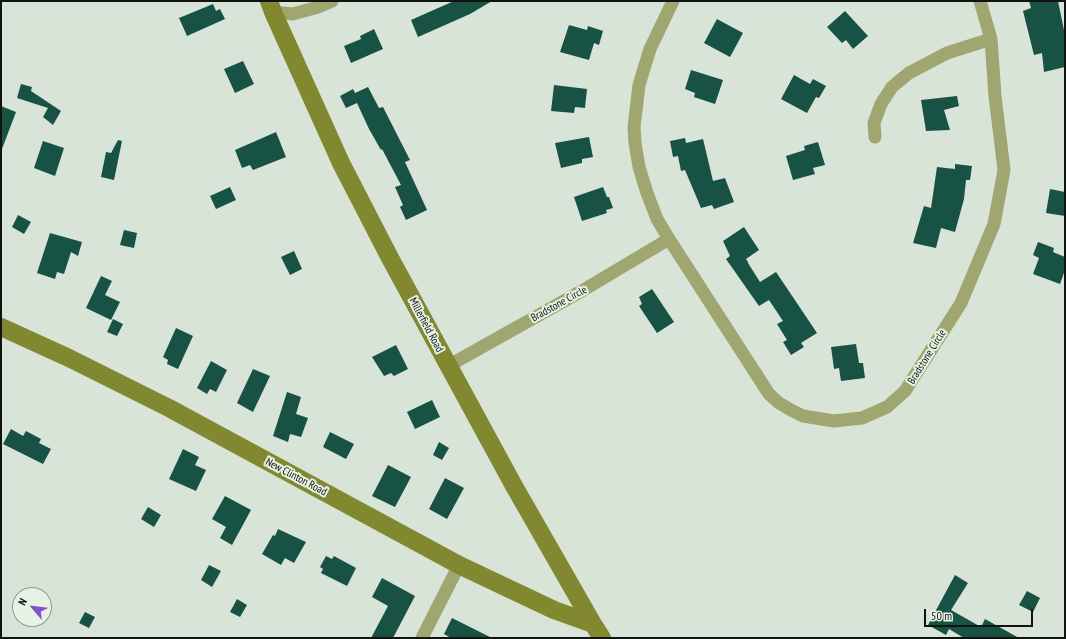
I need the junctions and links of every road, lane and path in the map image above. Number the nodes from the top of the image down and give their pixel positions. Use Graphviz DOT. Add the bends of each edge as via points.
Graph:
graph roads {
  1 [pos="332,1"];
  2 [pos="673,1"];
  3 [pos="980,1"];
  4 [pos="271,7"];
  5 [pos="991,39"];
  6 [pos="875,137"];
  7 [pos="669,239"];
  8 [pos="1,327"];
  9 [pos="448,366"];
  10 [pos="459,565"];
  11 [pos="598,631"];
  12 [pos="422,638"];
  1 -- 4 [label="street" via="293,14"];
  2 -- 7 [label="street, Bradstone Circle" via="650,50 638,85 634,127 639,167 646,193"];
  3 -- 5 [label="street, Bradstone Circle"];
  4 -- 9 [label="main road, Millerfield Road" via="341,163"];
  5 -- 6 [label="street" via="947,53 909,73 892,87 881,104 874,124"];
  5 -- 7 [label="street, Bradstone Circle" via="1004,170 994,224 961,302 905,392 887,407 862,418 834,421 803,416 779,403 769,394"];
  7 -- 9 [label="street, Bradstone Circle"];
  8 -- 10 [label="main road, New Clinton Road" via="169,408"];
  9 -- 11 [label="main road, Millerfield Road"];
  10 -- 11 [label="main road, New Clinton Road"];
  10 -- 12 [label="street"];
}
